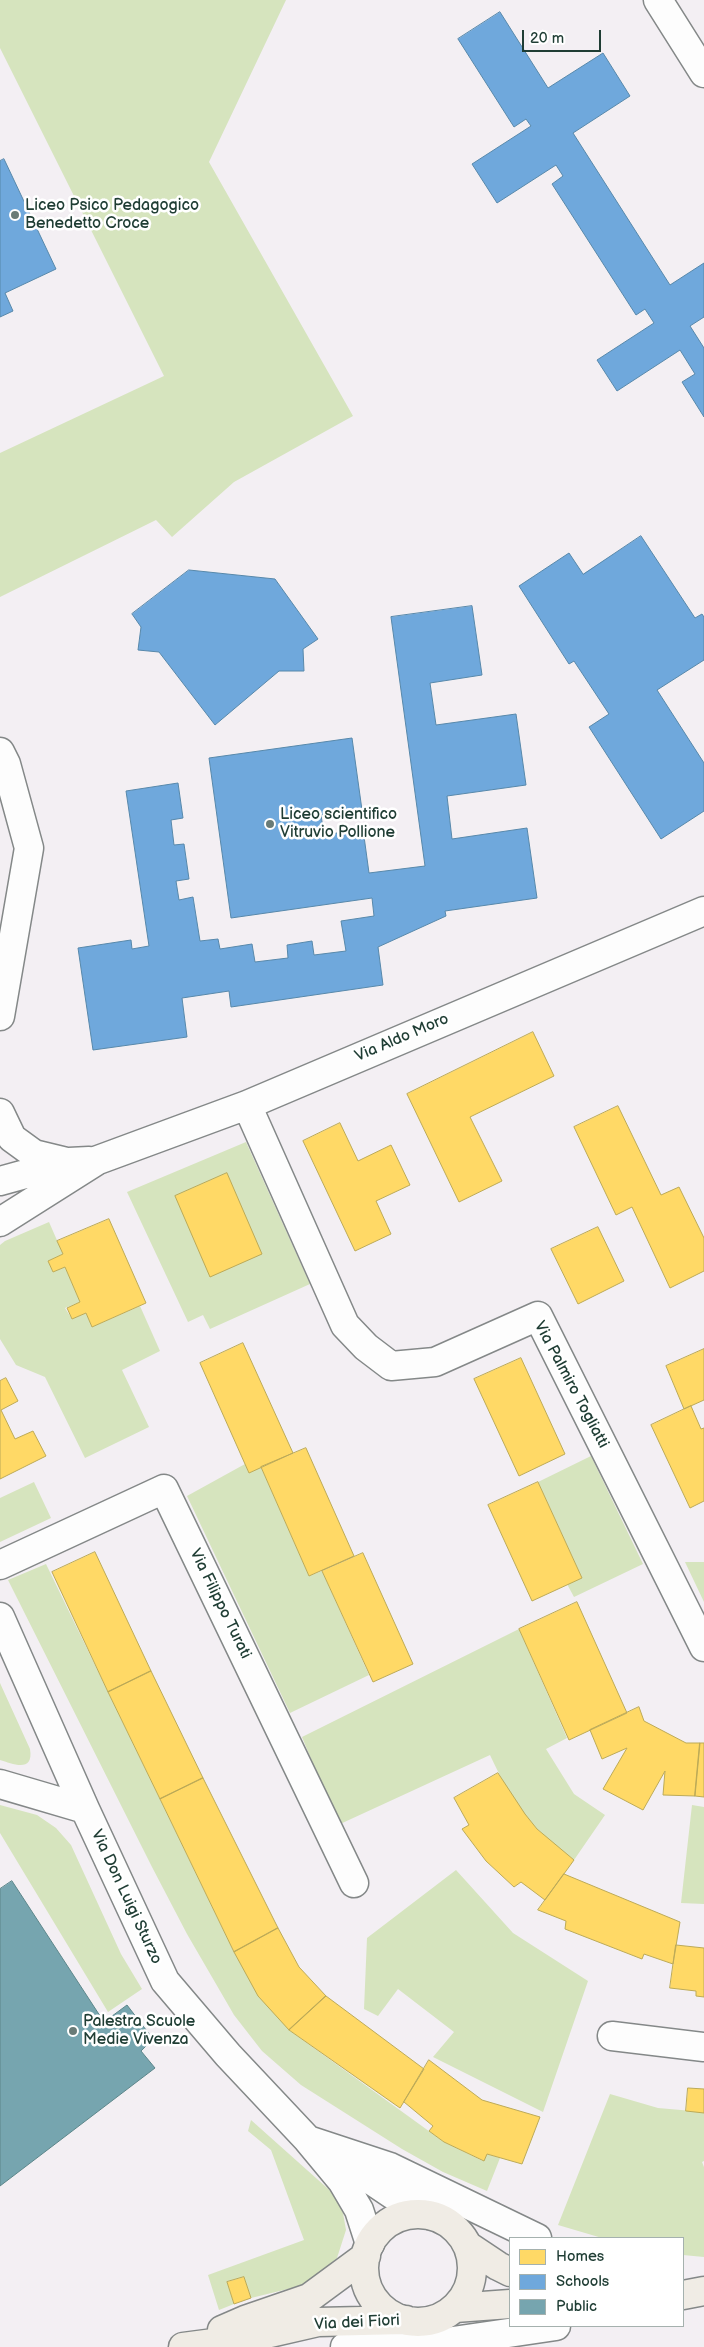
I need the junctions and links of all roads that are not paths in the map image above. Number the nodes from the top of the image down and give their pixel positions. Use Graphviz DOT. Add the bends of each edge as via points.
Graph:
graph roads {
  1 [pos="658,0"];
  2 [pos="704,73"];
  3 [pos="0,752"];
  4 [pos="704,911"];
  5 [pos="0,1016"];
  6 [pos="247,1105"];
  7 [pos="0,1113"];
  8 [pos="98,1160"];
  9 [pos="69,1162"];
  10 [pos="0,1181"];
  11 [pos="0,1222"];
  12 [pos="0,1565"];
  13 [pos="0,1617"];
  14 [pos="704,1646"];
  15 [pos="0,1784"];
  16 [pos="85,1809"];
  17 [pos="354,1883"];
  18 [pos="612,2036"];
  19 [pos="704,2047"];
  20 [pos="308,2140"];
  21 [pos="430,2215"];
  22 [pos="535,2237"];
  23 [pos="468,2246"];
  24 [pos="368,2250"];
  25 [pos="509,2272"];
  26 [pos="684,2284"];
  27 [pos="704,2286"];
  28 [pos="704,2291"];
  29 [pos="684,2294"];
  30 [pos="509,2304"];
  31 [pos="455,2308"];
  32 [pos="407,2320"];
  33 [pos="549,2327"];
  34 [pos="187,2347"];
  35 [pos="345,2347"];
  1 -- 2 [label="street"];
  3 -- 5 [label="street" via="29,848"];
  4 -- 6 [label="street, Via Aldo Moro"];
  6 -- 8 [label="street, Via Aldo Moro"];
  6 -- 14 [label="street, Via Palmiro Togliatti" via="345,1325 391,1366 435,1362 538,1316"];
  7 -- 9 [label="street" via="12,1138 19,1144 34,1154"];
  8 -- 9 [label="street"];
  8 -- 11 [label="street"];
  9 -- 10 [label="street"];
  12 -- 17 [label="street, Via Filippo Turati" via="164,1489"];
  13 -- 16 [label="street, Via Don Luigi Sturzo"];
  15 -- 16 [label="street"];
  16 -- 20 [label="street, Via Don Luigi Sturzo" via="165,1981 228,2055"];
  18 -- 19 [label="street"];
  20 -- 21 [label="street, Via Don Luigi Sturzo" via="393,2196"];
  20 -- 22 [label="street" via="390,2167"];
  20 -- 24 [label="street, Via Don Luigi Sturzo" via="342,2180 359,2210"];
  21 -- 23 [label="main road" via="446,2221"];
  21 -- 24 [label="main road" via="396,2218 383,2227"];
  23 -- 25 [label="main road"];
  23 -- 31 [label="main road" via="472,2262 471,2279"];
  24 -- 32 [label="main road" via="365,2273 373,2297 391,2314"];
  24 -- 34 [label="main road, Via dei Fiori" via="309,2298 245,2320"];
  26 -- 27 [label="main road"];
  28 -- 29 [label="main road"];
  30 -- 31 [label="main road"];
  31 -- 32 [label="main road" via="432,2320"];
  32 -- 34 [label="main road, Via dei Fiori" via="318,2322 244,2339"];
  33 -- 35 [label="street" via="446,2342"];
}
